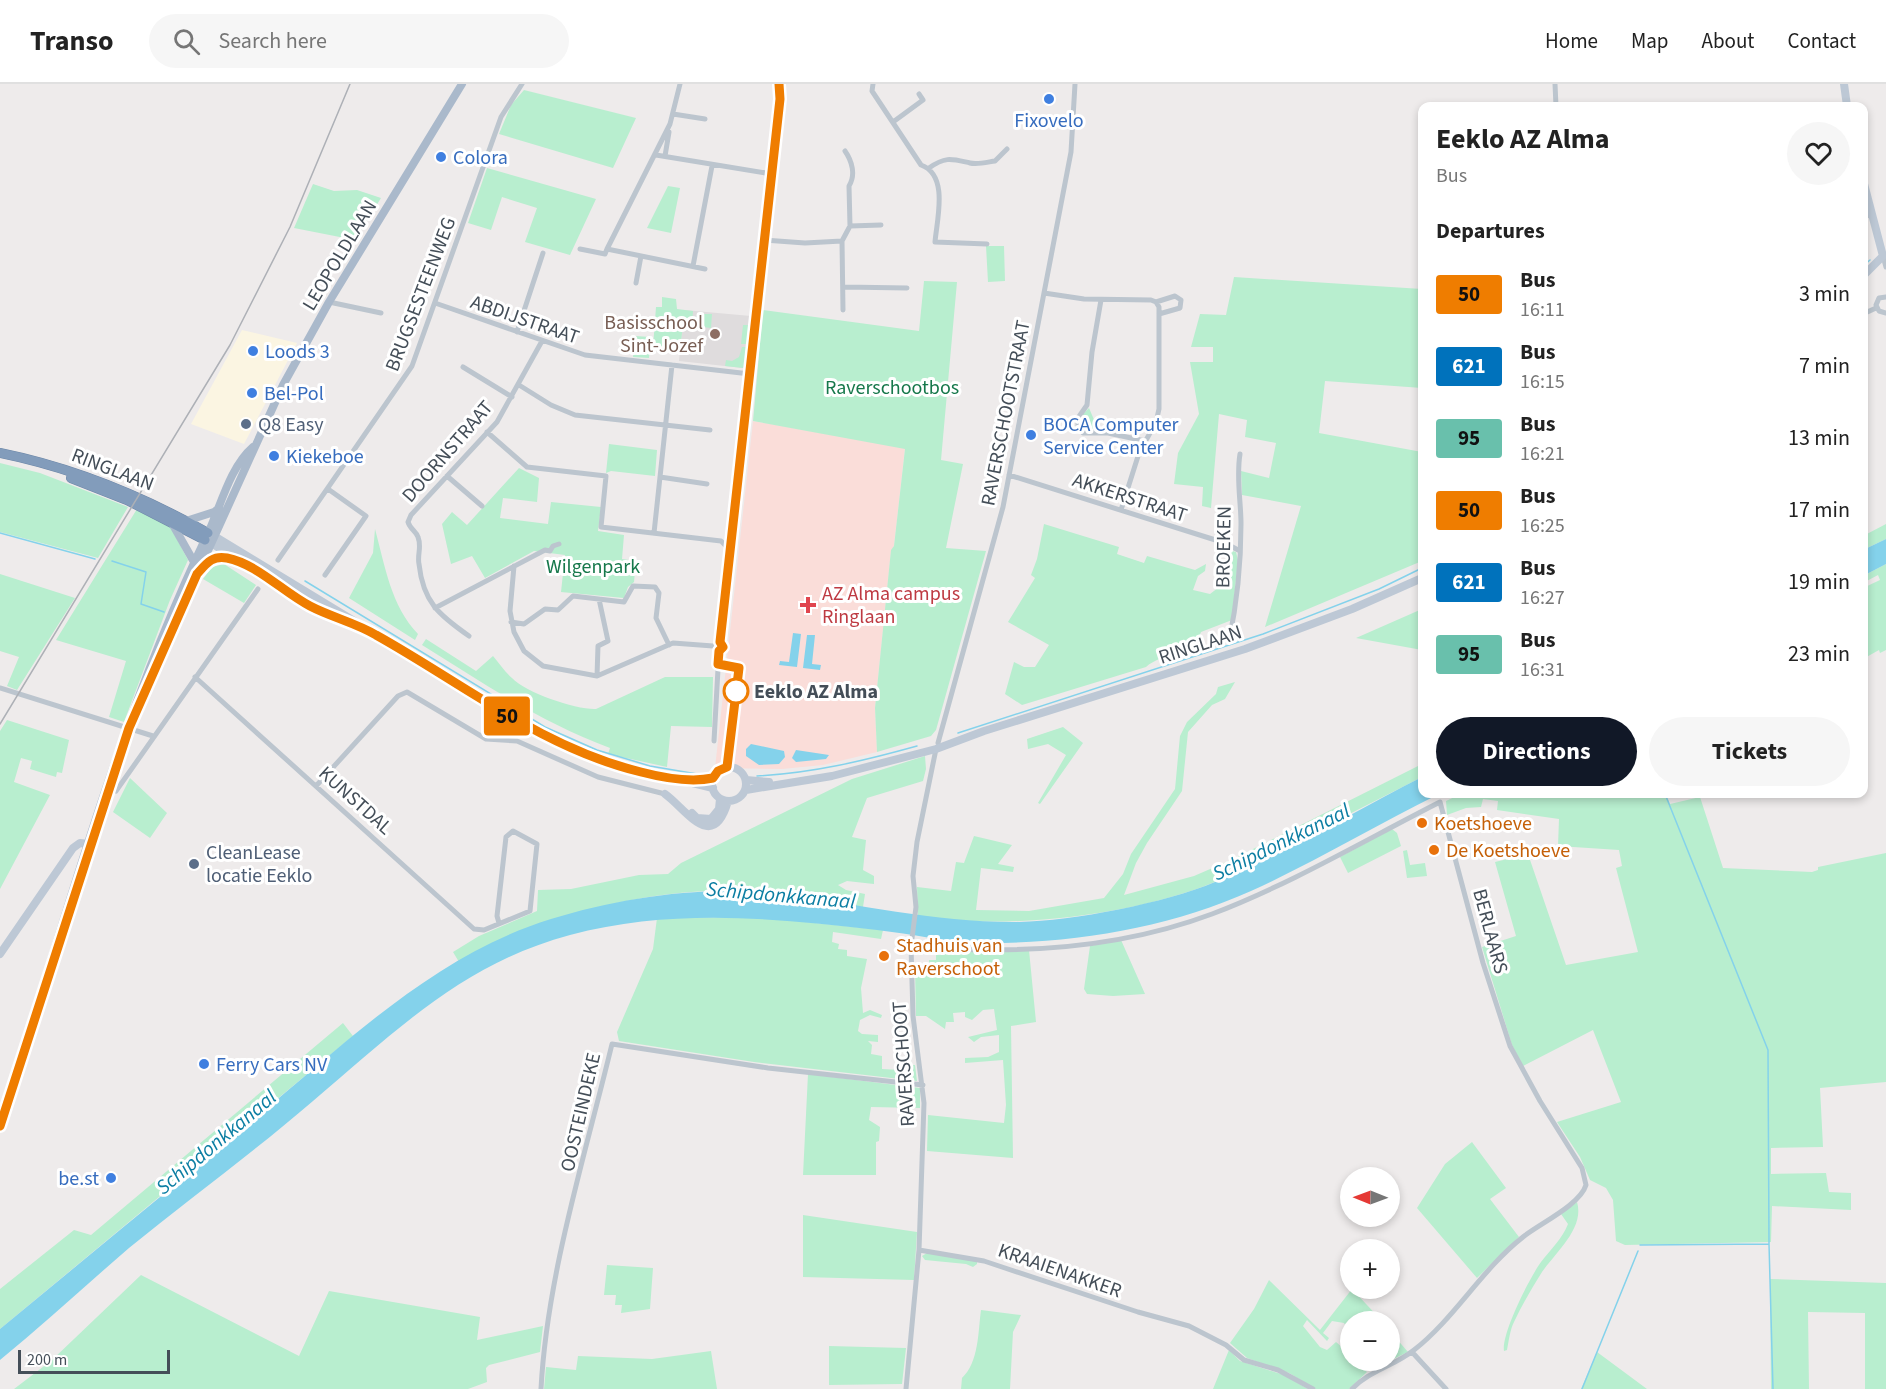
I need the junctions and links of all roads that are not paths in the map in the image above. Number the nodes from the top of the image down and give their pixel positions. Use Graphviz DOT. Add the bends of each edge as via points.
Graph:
graph roads {
  1 [pos="462,84"];
  2 [pos="522,84"];
  3 [pos="680,84"];
  4 [pos="779,84"];
  5 [pos="873,84"];
  6 [pos="1075,84"];
  7 [pos="1555,84"];
  8 [pos="1844,84"];
  9 [pos="918,94"];
  10 [pos="1556,102"];
  11 [pos="1846,102"];
  12 [pos="673,114"];
  13 [pos="705,119"];
  14 [pos="893,122"];
  15 [pos="670,124"];
  16 [pos="1006,149"];
  17 [pos="845,151"];
  18 [pos="656,155"];
  19 [pos="665,156"];
  20 [pos="712,166"];
  21 [pos="929,168"];
  22 [pos="772,174"];
  23 [pos="1868,201"];
  24 [pos="1871,213"];
  25 [pos="1868,215"];
  26 [pos="881,225"];
  27 [pos="850,226"];
  28 [pos="764,240"];
  29 [pos="842,242"];
  30 [pos="987,244"];
  31 [pos="580,249"];
  32 [pos="607,249"];
  33 [pos="543,253"];
  34 [pos="641,256"];
  35 [pos="1883,256"];
  36 [pos="693,266"];
  37 [pos="1886,267"];
  38 [pos="705,269"];
  39 [pos="1868,271"];
  40 [pos="636,283"];
  41 [pos="843,287"];
  42 [pos="907,288"];
  43 [pos="1044,293"];
  44 [pos="1886,297"];
  45 [pos="1101,300"];
  46 [pos="329,302"];
  47 [pos="435,303"];
  48 [pos="1876,308"];
  49 [pos="843,310"];
  50 [pos="1868,312"];
  51 [pos="381,313"];
  52 [pos="1886,313"];
  53 [pos="518,332"];
  54 [pos="542,341"];
  55 [pos="672,365"];
  56 [pos="463,368"];
  57 [pos="750,374"];
  58 [pos="519,385"];
  59 [pos="512,397"];
  60 [pos="665,426"];
  61 [pos="710,430"];
  62 [pos="487,432"];
  63 [pos="1145,441"];
  64 [pos="253,447"];
  65 [pos="0,453"];
  66 [pos="1240,454"];
  67 [pos="0,458"];
  68 [pos="1009,475"];
  69 [pos="447,476"];
  70 [pos="660,477"];
  71 [pos="707,484"];
  72 [pos="328,489"];
  73 [pos="482,506"];
  74 [pos="220,507"];
  75 [pos="1121,510"];
  76 [pos="164,518"];
  77 [pos="186,521"];
  78 [pos="219,524"];
  79 [pos="654,533"];
  80 [pos="732,536"];
  81 [pos="209,538"];
  82 [pos="721,541"];
  83 [pos="559,544"];
  84 [pos="235,549"];
  85 [pos="730,550"];
  86 [pos="1240,551"];
  87 [pos="278,560"];
  88 [pos="194,562"];
  89 [pos="243,564"];
  90 [pos="514,566"];
  91 [pos="197,574"];
  92 [pos="325,575"];
  93 [pos="1418,580"];
  94 [pos="258,589"];
  95 [pos="599,599"];
  96 [pos="435,608"];
  97 [pos="511,622"];
  98 [pos="373,633"];
  99 [pos="469,636"];
  100 [pos="1229,641"];
  101 [pos="720,642"];
  102 [pos="669,645"];
  103 [pos="713,646"];
  104 [pos="719,651"];
  105 [pos="597,676"];
  106 [pos="195,677"];
  107 [pos="0,688"];
  108 [pos="143,693"];
  109 [pos="129,728"];
  110 [pos="984,731"];
  111 [pos="153,736"];
  112 [pos="714,741"];
  113 [pos="934,746"];
  114 [pos="713,778"];
  115 [pos="678,780"];
  116 [pos="746,780"];
  117 [pos="789,782"];
  118 [pos="316,786"];
  119 [pos="713,788"];
  120 [pos="746,790"];
  121 [pos="116,791"];
  122 [pos="665,794"];
  123 [pos="724,800"];
  124 [pos="90,844"];
  125 [pos="915,912"];
  126 [pos="499,923"];
  127 [pos="911,946"];
  128 [pos="0,954"];
  129 [pos="923,1085"];
  130 [pos="0,1126"];
  131 [pos="919,1250"];
  132 [pos="1412,1352"];
  133 [pos="541,1389"];
  134 [pos="906,1389"];
  135 [pos="1313,1389"];
  136 [pos="1352,1389"];
  137 [pos="1446,1389"];
  1 -- 46 [label="main road, LEOPOLDLAAN"];
  2 -- 47 [label="street, BRUGSESTEENWEG" via="501,117"];
  3 -- 12 [label="street"];
  4 -- 22 [label="street"];
  5 -- 14 [label="street" via="872,91"];
  6 -- 43 [label="street, RAVERSCHOOTSTRAAT" via="1071,152"];
  7 -- 10 [label="street"];
  8 -- 11 [label="main road"];
  9 -- 14 [label="street" via="923,100"];
  12 -- 13 [label="street"];
  12 -- 15 [label="street"];
  14 -- 21 [label="street" via="921,165"];
  15 -- 18 [label="street"];
  15 -- 19 [label="street"];
  16 -- 21 [label="street" via="995,161 940,160"];
  17 -- 27 [label="street" via="852,160"];
  18 -- 19 [label="street"];
  18 -- 32 [label="street"];
  19 -- 20 [label="street"];
  20 -- 22 [label="street"];
  20 -- 36 [label="street"];
  21 -- 30 [label="street" via="939,184 935,242"];
  22 -- 28 [label="street"];
  23 -- 24 [label="main road"];
  24 -- 25 [label="street"];
  24 -- 35 [label="main road"];
  26 -- 27 [label="street"];
  27 -- 29 [label="street"];
  28 -- 29 [label="street"];
  28 -- 57 [label="street"];
  29 -- 41 [label="street"];
  31 -- 32 [label="street" via="605,254"];
  32 -- 34 [label="street"];
  33 -- 53 [label="street"];
  34 -- 36 [label="street"];
  34 -- 40 [label="street"];
  35 -- 37 [label="street"];
  35 -- 39 [label="main road"];
  36 -- 38 [label="street"];
  41 -- 42 [label="street"];
  41 -- 49 [label="street"];
  43 -- 45 [label="street"];
  43 -- 68 [label="street, RAVERSCHOOTSTRAAT"];
  44 -- 48 [label="street" via="1876,301"];
  45 -- 63 [label="street" via="1158,308 1159,410"];
  45 -- 63 [label="street" via="1087,405 1077,427 1083,433 1108,433"];
  46 -- 51 [label="street"];
  46 -- 64 [label="main road, LEOPOLDLAAN"];
  47 -- 53 [label="street, ABDIJSTRAAT"];
  47 -- 72 [label="street, BRUGSESTEENWEG" via="405,380"];
  48 -- 50 [label="street"];
  48 -- 52 [label="street"];
  53 -- 54 [label="street, ABDIJSTRAAT"];
  54 -- 55 [label="street, ABDIJSTRAAT" via="585,355"];
  54 -- 58 [label="street, DOORNSTRAAT"];
  55 -- 57 [label="street, ABDIJSTRAAT"];
  55 -- 60 [label="street"];
  56 -- 59 [label="street"];
  57 -- 80 [label="street"];
  58 -- 59 [label="street, DOORNSTRAAT"];
  58 -- 60 [label="street" via="575,415"];
  59 -- 62 [label="street, DOORNSTRAAT"];
  60 -- 61 [label="street"];
  60 -- 70 [label="street"];
  62 -- 69 [label="street, DOORNSTRAAT"];
  62 -- 79 [label="street" via="527,467 606,476 601,527"];
  63 -- 75 [label="street"];
  64 -- 74 [label="main road, LEOPOLDLAAN"];
  64 -- 78 [label="main road, LEOPOLDLAAN"];
  65 -- 77 [label="highway, RINGLAAN" via="111,485"];
  66 -- 86 [label="street, BROEKEN"];
  67 -- 76 [label="highway, RINGLAAN" via="74,478"];
  68 -- 75 [label="street, AKKERSTRAAT"];
  68 -- 113 [label="street, RAVERSCHOOTSTRAAT" via="997,532"];
  69 -- 73 [label="street"];
  69 -- 96 [label="street, DOORNSTRAAT" via="408,522 417,534 421,551 418,561 425,597"];
  70 -- 71 [label="street"];
  70 -- 79 [label="street"];
  72 -- 87 [label="street, BRUGSESTEENWEG"];
  72 -- 92 [label="street" via="366,516"];
  74 -- 77 [label="main road"];
  74 -- 81 [label="main road, LEOPOLDLAAN"];
  75 -- 86 [label="street, AKKERSTRAAT"];
  76 -- 81 [label="highway, RINGLAAN"];
  76 -- 88 [label="main road" via="178,530"];
  77 -- 81 [label="highway, RINGLAAN"];
  78 -- 81 [label="main road, LEOPOLDLAAN"];
  78 -- 84 [label="main road"];
  79 -- 82 [label="street"];
  80 -- 82 [label="street"];
  80 -- 85 [label="street"];
  81 -- 84 [label="main road, RINGLAAN"];
  81 -- 88 [label="main road, LEOPOLDLAAN"];
  81 -- 89 [label="main road, RINGLAAN"];
  81 -- 91 [label="main road, LEOPOLDLAAN"];
  82 -- 85 [label="street"];
  83 -- 90 [label="street"];
  84 -- 98 [label="main road, RINGLAAN"];
  85 -- 101 [label="street"];
  86 -- 100 [label="street, BROEKEN"];
  88 -- 108 [label="main road, LEOPOLDLAAN"];
  89 -- 91 [label="main road" via="218,558 207,562"];
  89 -- 98 [label="main road, RINGLAAN" via="310,606"];
  90 -- 96 [label="street"];
  90 -- 97 [label="street"];
  91 -- 108 [label="main road, LEOPOLDLAAN"];
  93 -- 110 [label="main road, RINGLAAN" via="1257,645"];
  94 -- 106 [label="street"];
  95 -- 97 [label="street" via="573,596 558,610 545,609 524,624"];
  95 -- 102 [label="street" via="624,602 633,586 655,587 659,592 656,618"];
  95 -- 105 [label="street" via="608,641 598,645"];
  96 -- 99 [label="street, DOORNSTRAAT"];
  97 -- 105 [label="street" via="524,651 543,666"];
  98 -- 115 [label="main road, RINGLAAN" via="554,741 610,763"];
  101 -- 103 [label="street"];
  101 -- 104 [label="street" via="723,647"];
  102 -- 103 [label="street" via="682,642"];
  102 -- 105 [label="street"];
  103 -- 104 [label="street"];
  104 -- 112 [label="street"];
  106 -- 111 [label="street"];
  106 -- 118 [label="street, KUNSTDAL"];
  107 -- 109 [label="street"];
  108 -- 109 [label="main road, LEOPOLDLAAN"];
  109 -- 111 [label="street"];
  109 -- 124 [label="main road, LEOPOLDLAAN"];
  110 -- 113 [label="main road, RINGLAAN"];
  110 -- 113 [label="main road, RINGLAAN"];
  111 -- 121 [label="street"];
  113 -- 117 [label="main road, RINGLAAN" via="878,765"];
  113 -- 125 [label="street, RAVERSCHOOTSTRAAT" via="917,842"];
  114 -- 115 [label="main road, RINGLAAN"];
  114 -- 116 [label="main road" via="722,768 731,767 741,771"];
  114 -- 119 [label="main road"];
  115 -- 119 [label="main road, RINGLAAN"];
  116 -- 117 [label="main road, RINGLAAN"];
  116 -- 120 [label="main road"];
  117 -- 120 [label="main road, RINGLAAN"];
  118 -- 122 [label="street" via="398,696 408,692 486,739 517,741 598,777"];
  118 -- 126 [label="street, KUNSTDAL" via="474,929 484,930"];
  119 -- 123 [label="main road"];
  120 -- 123 [label="main road" via="739,799"];
  122 -- 123 [label="main road" via="701,825 720,820"];
  124 -- 128 [label="main road" via="80,843 73,848"];
  124 -- 130 [label="main road, LEOPOLDLAAN"];
  125 -- 127 [label="street, RAVERSCHOOT"];
  126 -- 126 [label="street, KUNSTDAL" via="527,913 531,906 538,846 519,832 513,831 506,837 496,916"];
  127 -- 129 [label="street, RAVERSCHOOT" via="913,1016"];
  127 -- 132 [label="street, BERLAARS" via="953,950 1039,949 1152,932 1258,896 1440,802 1510,1046 1582,1168 1586,1185 1576,1200 1503,1255"];
  129 -- 131 [label="street, RAVERSCHOOT"];
  129 -- 133 [label="street, OOSTEINDEKE" via="768,1068 612,1044 547,1322"];
  131 -- 134 [label="street"];
  131 -- 135 [label="street, KRAAIENAKKER" via="984,1261 1189,1326 1226,1345 1244,1360 1278,1370"];
  132 -- 136 [label="street" via="1371,1373"];
  132 -- 137 [label="street"];
}
